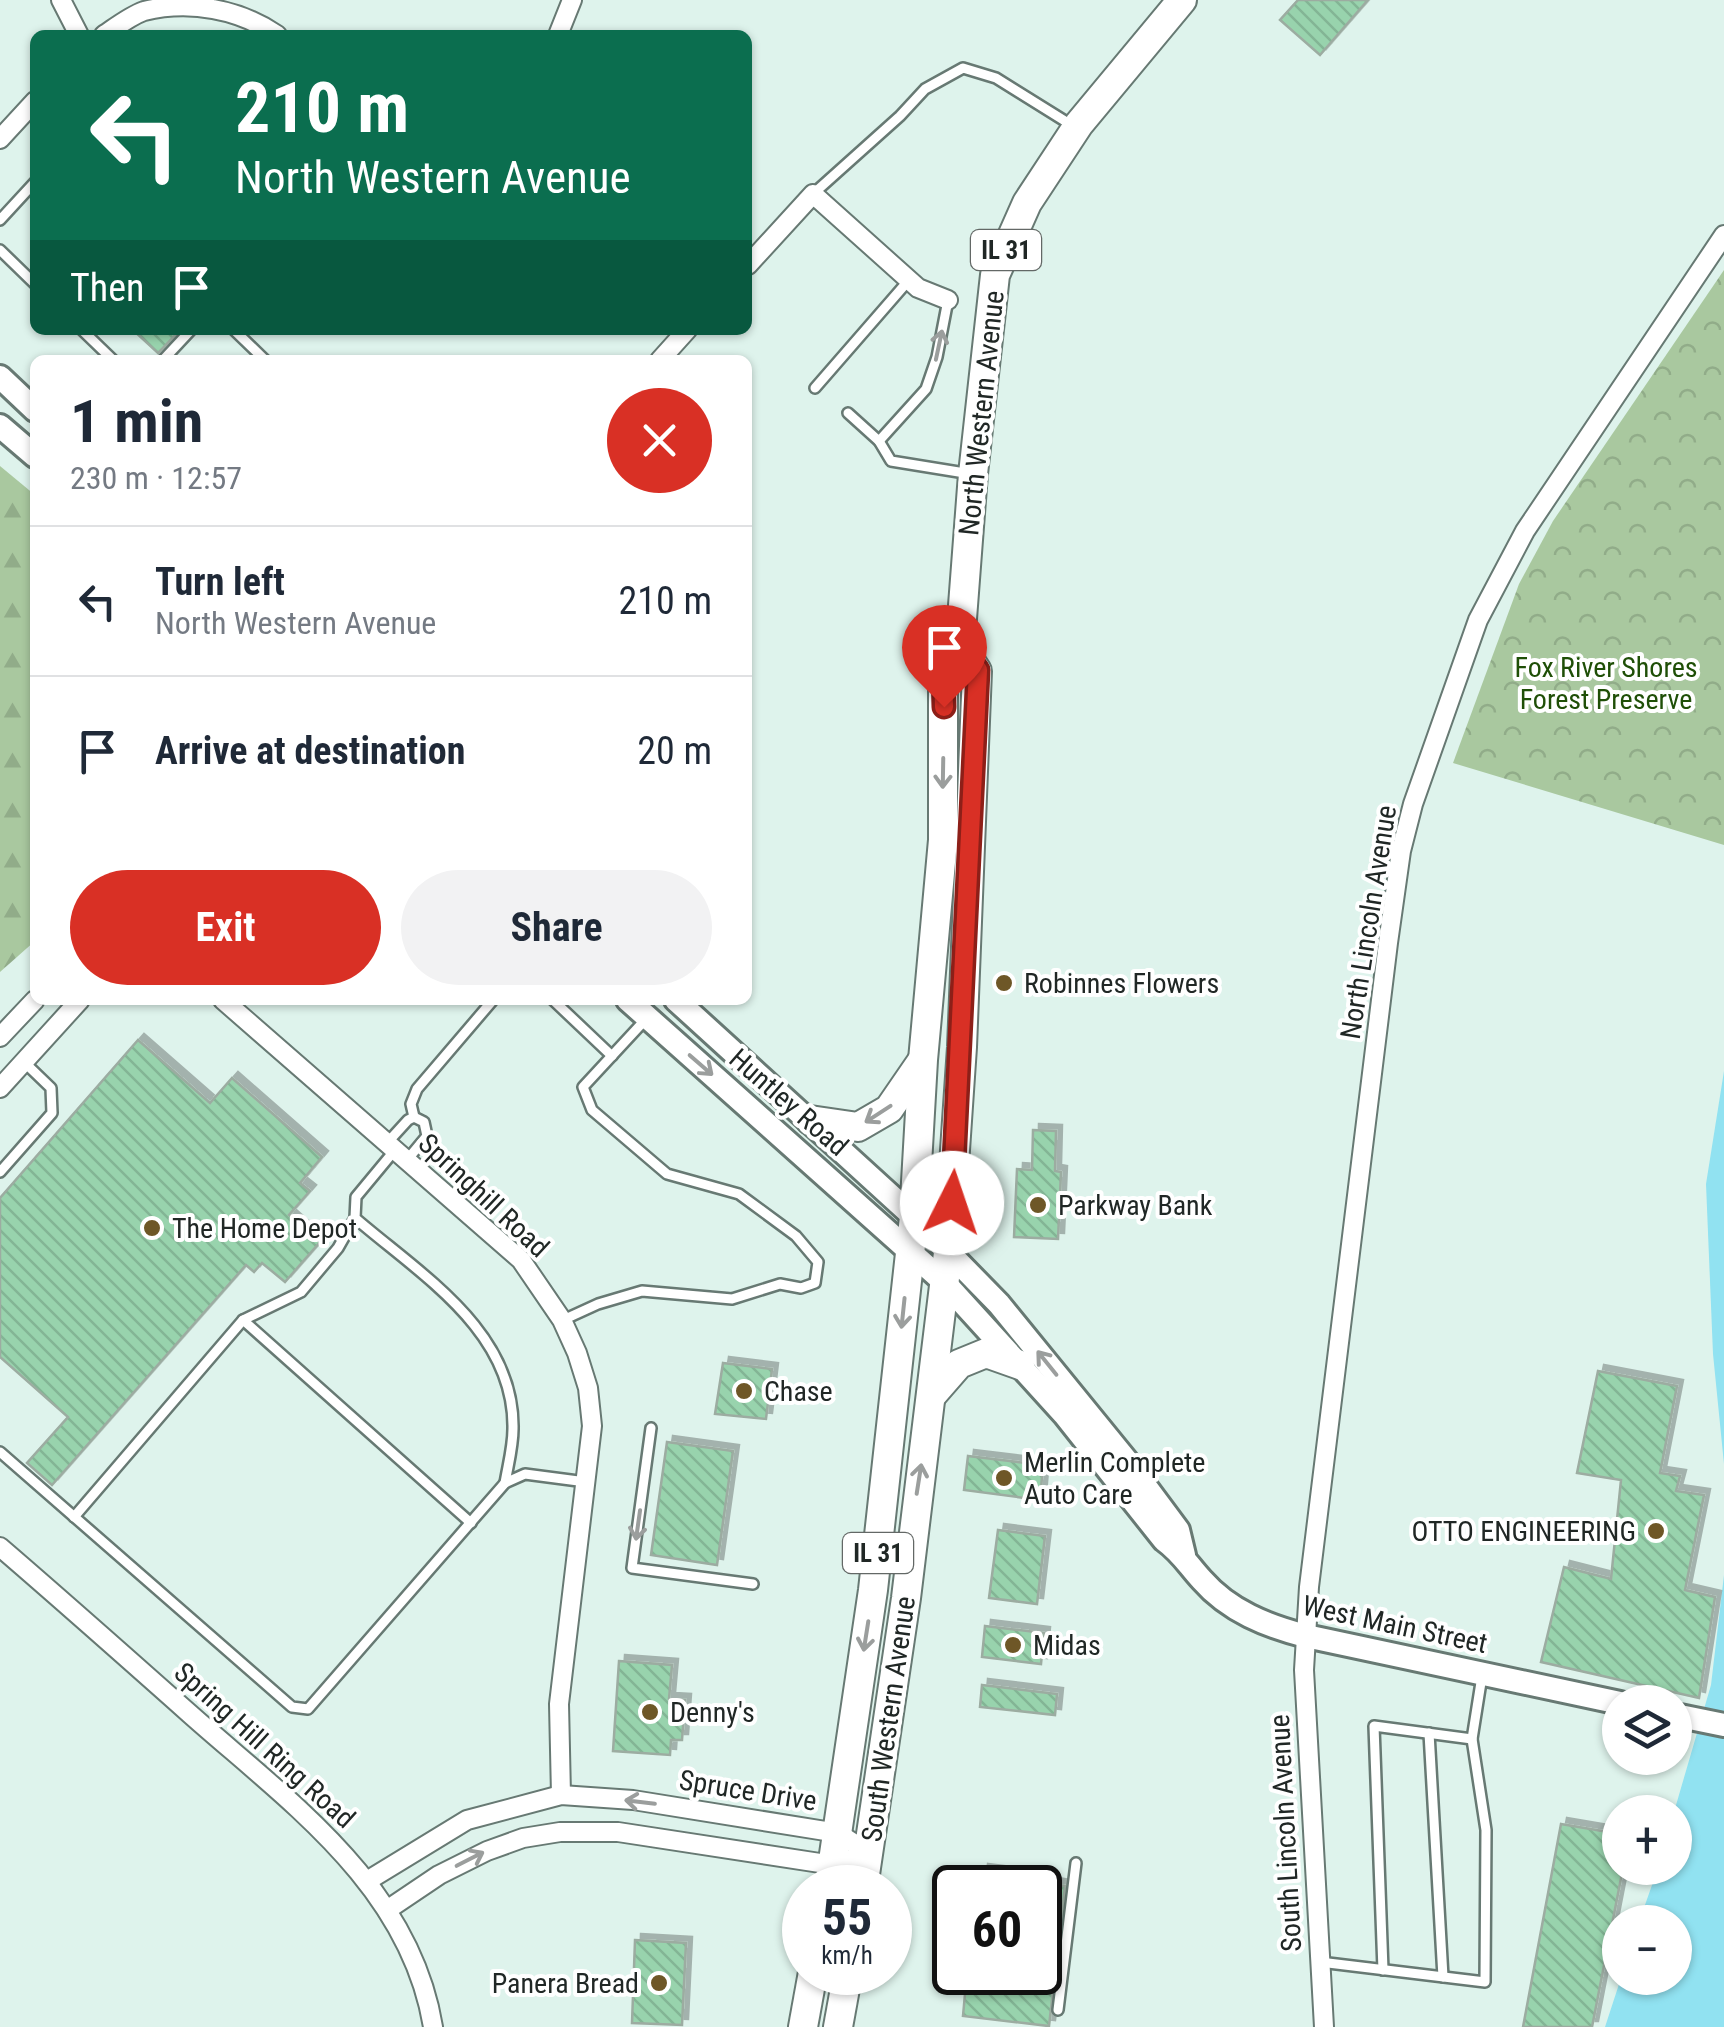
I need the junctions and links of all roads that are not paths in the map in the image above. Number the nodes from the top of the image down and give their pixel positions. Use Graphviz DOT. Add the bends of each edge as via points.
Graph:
graph roads {
  1 [pos="61,0"];
  2 [pos="572,0"];
  3 [pos="1182,0"];
  4 [pos="76,30"];
  5 [pos="112,30"];
  6 [pos="269,30"];
  7 [pos="560,30"];
  8 [pos="30,114"];
  9 [pos="1076,128"];
  10 [pos="0,140"];
  11 [pos="30,187"];
  12 [pos="813,194"];
  13 [pos="0,220"];
  14 [pos="1724,235"];
  15 [pos="0,250"];
  16 [pos="752,261"];
  17 [pos="30,279"];
  18 [pos="910,280"];
  19 [pos="948,300"];
  20 [pos="87,335"];
  21 [pos="186,335"];
  22 [pos="239,335"];
  23 [pos="682,335"];
  24 [pos="108,355"];
  25 [pos="168,355"];
  26 [pos="260,355"];
  27 [pos="664,355"];
  28 [pos="0,377"];
  29 [pos="815,388"];
  30 [pos="30,405"];
  31 [pos="848,413"];
  32 [pos="0,426"];
  33 [pos="879,441"];
  34 [pos="30,452"];
  35 [pos="973,474"];
  36 [pos="960,646"];
  37 [pos="31,1005"];
  38 [pos="75,1005"];
  39 [pos="228,1005"];
  40 [pos="490,1005"];
  41 [pos="558,1005"];
  42 [pos="634,1005"];
  43 [pos="682,1005"];
  44 [pos="648,1018"];
  45 [pos="0,1039"];
  46 [pos="612,1056"];
  47 [pos="922,1060"];
  48 [pos="23,1062"];
  49 [pos="0,1088"];
  50 [pos="414,1118"];
  51 [pos="810,1120"];
  52 [pos="397,1151"];
  53 [pos="0,1172"];
  54 [pos="914,1216"];
  55 [pos="355,1218"];
  56 [pos="910,1250"];
  57 [pos="946,1267"];
  58 [pos="243,1320"];
  59 [pos="562,1320"];
  60 [pos="1020,1365"];
  61 [pos="932,1395"];
  62 [pos="651,1428"];
  63 [pos="0,1452"];
  64 [pos="586,1482"];
  65 [pos="506,1483"];
  66 [pos="74,1517"];
  67 [pos="471,1522"];
  68 [pos="0,1547"];
  69 [pos="1184,1555"];
  70 [pos="753,1584"];
  71 [pos="1306,1636"];
  72 [pos="1483,1674"];
  73 [pos="1602,1699"];
  74 [pos="1692,1718"];
  75 [pos="1724,1725"];
  76 [pos="1428,1733"];
  77 [pos="1472,1739"];
  78 [pos="560,1794"];
  79 [pos="838,1833"];
  80 [pos="869,1854"];
  81 [pos="1076,1863"];
  82 [pos="833,1865"];
  83 [pos="850,1865"];
  84 [pos="867,1865"];
  85 [pos="782,1866"];
  86 [pos="367,1880"];
  87 [pos="387,1910"];
  88 [pos="1320,1962"];
  89 [pos="1383,1970"];
  90 [pos="1443,1977"];
  91 [pos="809,1995"];
  92 [pos="844,1995"];
  93 [pos="1058,2010"];
  94 [pos="433,2027"];
  95 [pos="804,2027"];
  96 [pos="838,2027"];
  97 [pos="1324,2027"];
  1 -- 4 [label="street"];
  2 -- 7 [label="street"];
  3 -- 9 [label="main road, North Western Avenue / IL 31"];
  5 -- 6 [label="street" via="144,11 192,2 248,16"];
  8 -- 10 [label="street"];
  9 -- 12 [label="lane" via="996,78 963,68 925,89"];
  9 -- 35 [label="main road, North Western Avenue / IL 31" via="1027,203 995,275"];
  11 -- 13 [label="lane"];
  12 -- 16 [label="street"];
  12 -- 18 [label="street"];
  14 -- 71 [label="street, North Lincoln Avenue" via="1500,574 1413,804 1388,943"];
  15 -- 17 [label="lane"];
  18 -- 19 [label="street"];
  18 -- 29 [label="lane"];
  33 -- 19 [label="lane, one-way" via="926,389"];
  20 -- 24 [label="lane"];
  21 -- 25 [label="lane"];
  22 -- 26 [label="lane"];
  23 -- 27 [label="street"];
  28 -- 30 [label="street"];
  31 -- 33 [label="lane"];
  32 -- 34 [label="street"];
  33 -- 35 [label="lane" via="891,460"];
  35 -- 36 [label="main road, North Western Avenue / IL 31"];
  36 -- 47 [label="main road, North Western Avenue / IL 31, one-way" via="943,672 943,840"];
  36 -- 57 [label="main road, North Western Avenue" via="978,670"];
  37 -- 45 [label="street"];
  38 -- 48 [label="street"];
  39 -- 52 [label="street, Springhill Road"];
  40 -- 50 [label="lane" via="417,1089"];
  41 -- 46 [label="lane"];
  42 -- 44 [label="street, Huntley Road"];
  43 -- 51 [label="street, Huntley Road"];
  44 -- 46 [label="lane"];
  44 -- 56 [label="street, Huntley Road, one-way"];
  45 -- 48 [label="street"];
  46 -- 59 [label="lane" via="584,1087 592,1110 666,1174 739,1194 796,1236 820,1270 815,1282 800,1288 780,1284 732,1299 642,1291"];
  47 -- 51 [label="main road, one-way" via="889,1109 858,1126"];
  47 -- 54 [label="main road, North Western Avenue / IL 31"];
  48 -- 49 [label="street"];
  48 -- 53 [label="lane" via="51,1088 52,1113"];
  50 -- 52 [label="lane"];
  50 -- 52 [label="lane" via="428,1133"];
  51 -- 54 [label="street, Huntley Road"];
  52 -- 55 [label="lane" via="356,1197"];
  52 -- 59 [label="street, Springhill Road" via="521,1260"];
  54 -- 56 [label="main road, South Western Avenue / IL 31"];
  54 -- 57 [label="street, West Main Street"];
  55 -- 58 [label="lane" via="300,1292"];
  55 -- 65 [label="lane" via="486,1337 511,1396"];
  56 -- 57 [label="street, West Main Street"];
  56 -- 79 [label="main road, South Western Avenue / IL 31, one-way" via="876,1574"];
  57 -- 60 [label="street, West Main Street"];
  57 -- 61 [label="main road, South Western Avenue"];
  69 -- 57 [label="street, West Main Street, one-way" via="1178,1530 999,1304"];
  58 -- 66 [label="lane"];
  58 -- 67 [label="lane"];
  59 -- 64 [label="street, Springhill Road" via="588,1388"];
  60 -- 61 [label="main road" via="986,1352 959,1364"];
  60 -- 69 [label="street, West Main Street" via="1164,1540"];
  80 -- 61 [label="main road, South Western Avenue, one-way"];
  62 -- 70 [label="lane, one-way" via="632,1568"];
  63 -- 66 [label="lane"];
  64 -- 65 [label="lane" via="525,1474"];
  64 -- 78 [label="street, Springhill Road" via="559,1704"];
  65 -- 67 [label="lane"];
  66 -- 67 [label="lane" via="292,1707 308,1708"];
  68 -- 86 [label="street, Spring Hill Ring Road" via="315,1823"];
  69 -- 71 [label="street, West Main Street" via="1228,1604"];
  71 -- 72 [label="street, West Main Street"];
  71 -- 88 [label="street, South Lincoln Avenue"];
  72 -- 73 [label="street, West Main Street"];
  72 -- 77 [label="lane"];
  74 -- 75 [label="street"];
  76 -- 77 [label="lane"];
  76 -- 89 [label="lane" via="1374,1726"];
  76 -- 90 [label="lane"];
  77 -- 90 [label="lane" via="1486,1830 1486,1982"];
  79 -- 78 [label="street, Spruce Drive, one-way"];
  78 -- 86 [label="street, Spruce Drive" via="467,1820"];
  79 -- 80 [label="street, Spruce Drive"];
  79 -- 82 [label="main road, South Western Avenue / IL 31"];
  80 -- 83 [label="street"];
  80 -- 84 [label="main road, South Western Avenue"];
  81 -- 93 [label="lane"];
  87 -- 85 [label="street, one-way" via="487,1850 560,1832 618,1832"];
  86 -- 87 [label="street, Spring Hill Ring Road"];
  87 -- 94 [label="street, Spring Hill Ring Road" via="419,1977"];
  88 -- 89 [label="lane"];
  88 -- 97 [label="street, South Lincoln Avenue"];
  89 -- 90 [label="lane"];
  91 -- 95 [label="main road"];
  92 -- 96 [label="main road"];
}
